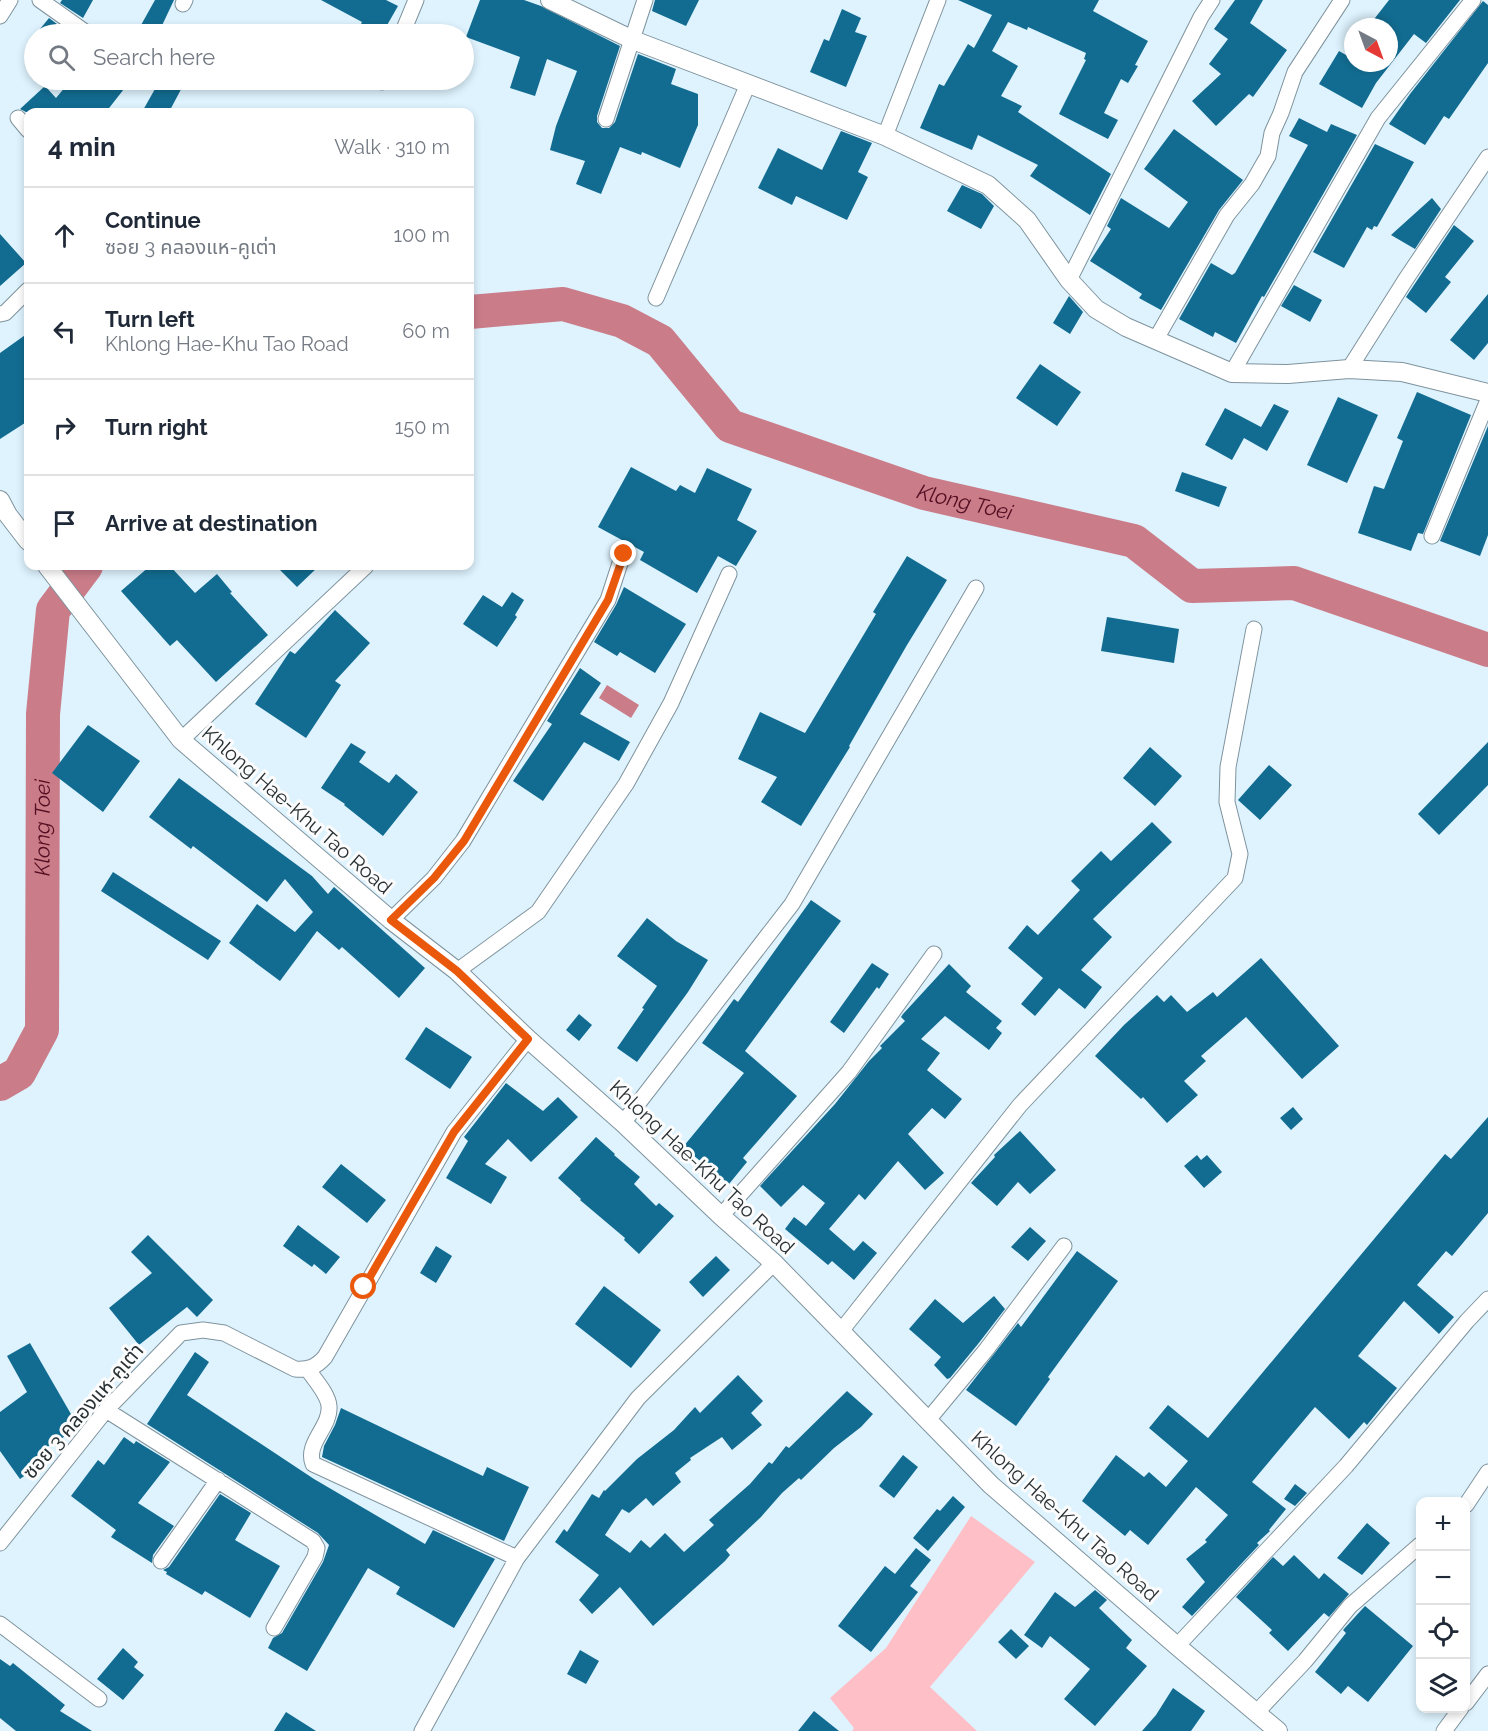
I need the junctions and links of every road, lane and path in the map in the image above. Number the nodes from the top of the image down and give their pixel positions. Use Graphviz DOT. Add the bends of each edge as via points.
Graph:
graph roads {
  1 [pos="10,0"];
  2 [pos="40,0"];
  3 [pos="416,0"];
  4 [pos="549,0"];
  5 [pos="645,0"];
  6 [pos="938,0"];
  7 [pos="1212,0"];
  8 [pos="1342,0"];
  9 [pos="1473,0"];
  10 [pos="0,16"];
  11 [pos="74,24"];
  12 [pos="406,24"];
  13 [pos="633,40"];
  14 [pos="748,84"];
  15 [pos="606,119"];
  16 [pos="885,136"];
  17 [pos="1488,157"];
  18 [pos="1069,280"];
  19 [pos="24,294"];
  20 [pos="656,298"];
  21 [pos="0,314"];
  22 [pos="1156,339"];
  23 [pos="1349,369"];
  24 [pos="1232,374"];
  25 [pos="1488,393"];
  26 [pos="1488,400"];
  27 [pos="3,514"];
  28 [pos="1432,536"];
  29 [pos="24,537"];
  30 [pos="624,554"];
  31 [pos="50,570"];
  32 [pos="362,570"];
  33 [pos="729,574"];
  34 [pos="976,588"];
  35 [pos="1254,630"];
  36 [pos="181,740"];
  37 [pos="391,920"];
  38 [pos="934,954"];
  39 [pos="457,971"];
  40 [pos="528,1039"];
  41 [pos="623,1123"];
  42 [pos="721,1216"];
  43 [pos="1064,1246"];
  44 [pos="774,1263"];
  45 [pos="1488,1299"];
  46 [pos="841,1331"];
  47 [pos="308,1370"];
  48 [pos="106,1410"];
  49 [pos="928,1420"];
  50 [pos="1488,1472"];
  51 [pos="218,1480"];
  52 [pos="1470,1499"];
  53 [pos="0,1542"];
  54 [pos="1416,1548"];
  55 [pos="517,1558"];
  56 [pos="161,1561"];
  57 [pos="0,1624"];
  58 [pos="274,1628"];
  59 [pos="1177,1646"];
  60 [pos="1488,1674"];
  61 [pos="1470,1698"];
  62 [pos="99,1699"];
  63 [pos="1256,1713"];
  64 [pos="1457,1713"];
  65 [pos="422,1731"];
  66 [pos="1278,1731"];
  67 [pos="1444,1731"];
  1 -- 10 [label="street"];
  2 -- 11 [label="street"];
  3 -- 12 [label="street"];
  4 -- 13 [label="street"];
  5 -- 13 [label="street"];
  6 -- 16 [label="street"];
  7 -- 18 [label="street"];
  8 -- 22 [label="street" via="1295,72 1272,133 1268,156 1227,215"];
  9 -- 24 [label="street" via="1378,118"];
  13 -- 14 [label="street"];
  13 -- 15 [label="street"];
  14 -- 16 [label="street"];
  14 -- 20 [label="street"];
  16 -- 18 [label="street" via="988,185 1027,220"];
  17 -- 23 [label="street"];
  18 -- 22 [label="street" via="1096,309"];
  19 -- 21 [label="street"];
  22 -- 24 [label="street"];
  23 -- 24 [label="street"];
  23 -- 25 [label="street" via="1402,372"];
  26 -- 28 [label="street"];
  27 -- 29 [label="street"];
  30 -- 37 [label="street" via="608,600 464,841 434,878"];
  31 -- 36 [label="street, Khlong Hae-Khu Tao Road"];
  32 -- 36 [label="street"];
  33 -- 39 [label="street" via="671,703 613,804 538,912"];
  34 -- 41 [label="street" via="792,904"];
  35 -- 46 [label="street" via="1228,767 1227,802 1240,854 1235,878 1020,1105"];
  36 -- 37 [label="street, Khlong Hae-Khu Tao Road"];
  37 -- 39 [label="street, Khlong Hae-Khu Tao Road"];
  38 -- 42 [label="street" via="849,1072"];
  39 -- 40 [label="street, Khlong Hae-Khu Tao Road"];
  40 -- 41 [label="street, Khlong Hae-Khu Tao Road"];
  40 -- 47 [label="street" via="454,1132 325,1356"];
  41 -- 42 [label="street, Khlong Hae-Khu Tao Road"];
  42 -- 44 [label="street, Khlong Hae-Khu Tao Road"];
  43 -- 49 [label="street"];
  44 -- 46 [label="street, Khlong Hae-Khu Tao Road"];
  44 -- 55 [label="street" via="638,1398"];
  45 -- 59 [label="street" via="1346,1466"];
  46 -- 49 [label="street, Khlong Hae-Khu Tao Road"];
  47 -- 48 [label="street, ซอย 3 คลองแห-คูเต่า" via="295,1369 224,1333 181,1333"];
  47 -- 55 [label="street" via="329,1407 328,1418 311,1452 313,1464"];
  48 -- 51 [label="street"];
  48 -- 53 [label="street, ซอย 3 คลองแห-คูเต่า"];
  49 -- 59 [label="street, Khlong Hae-Khu Tao Road" via="991,1485"];
  50 -- 52 [label="street"];
  51 -- 56 [label="street"];
  51 -- 58 [label="street" via="314,1541 317,1548"];
  54 -- 63 [label="street" via="1350,1606"];
  55 -- 65 [label="street"];
  57 -- 62 [label="street"];
  59 -- 63 [label="street, Khlong Hae-Khu Tao Road"];
  60 -- 61 [label="street"];
  63 -- 66 [label="street, Khlong Hae-Khu Tao Road"];
  64 -- 67 [label="street"];
}
